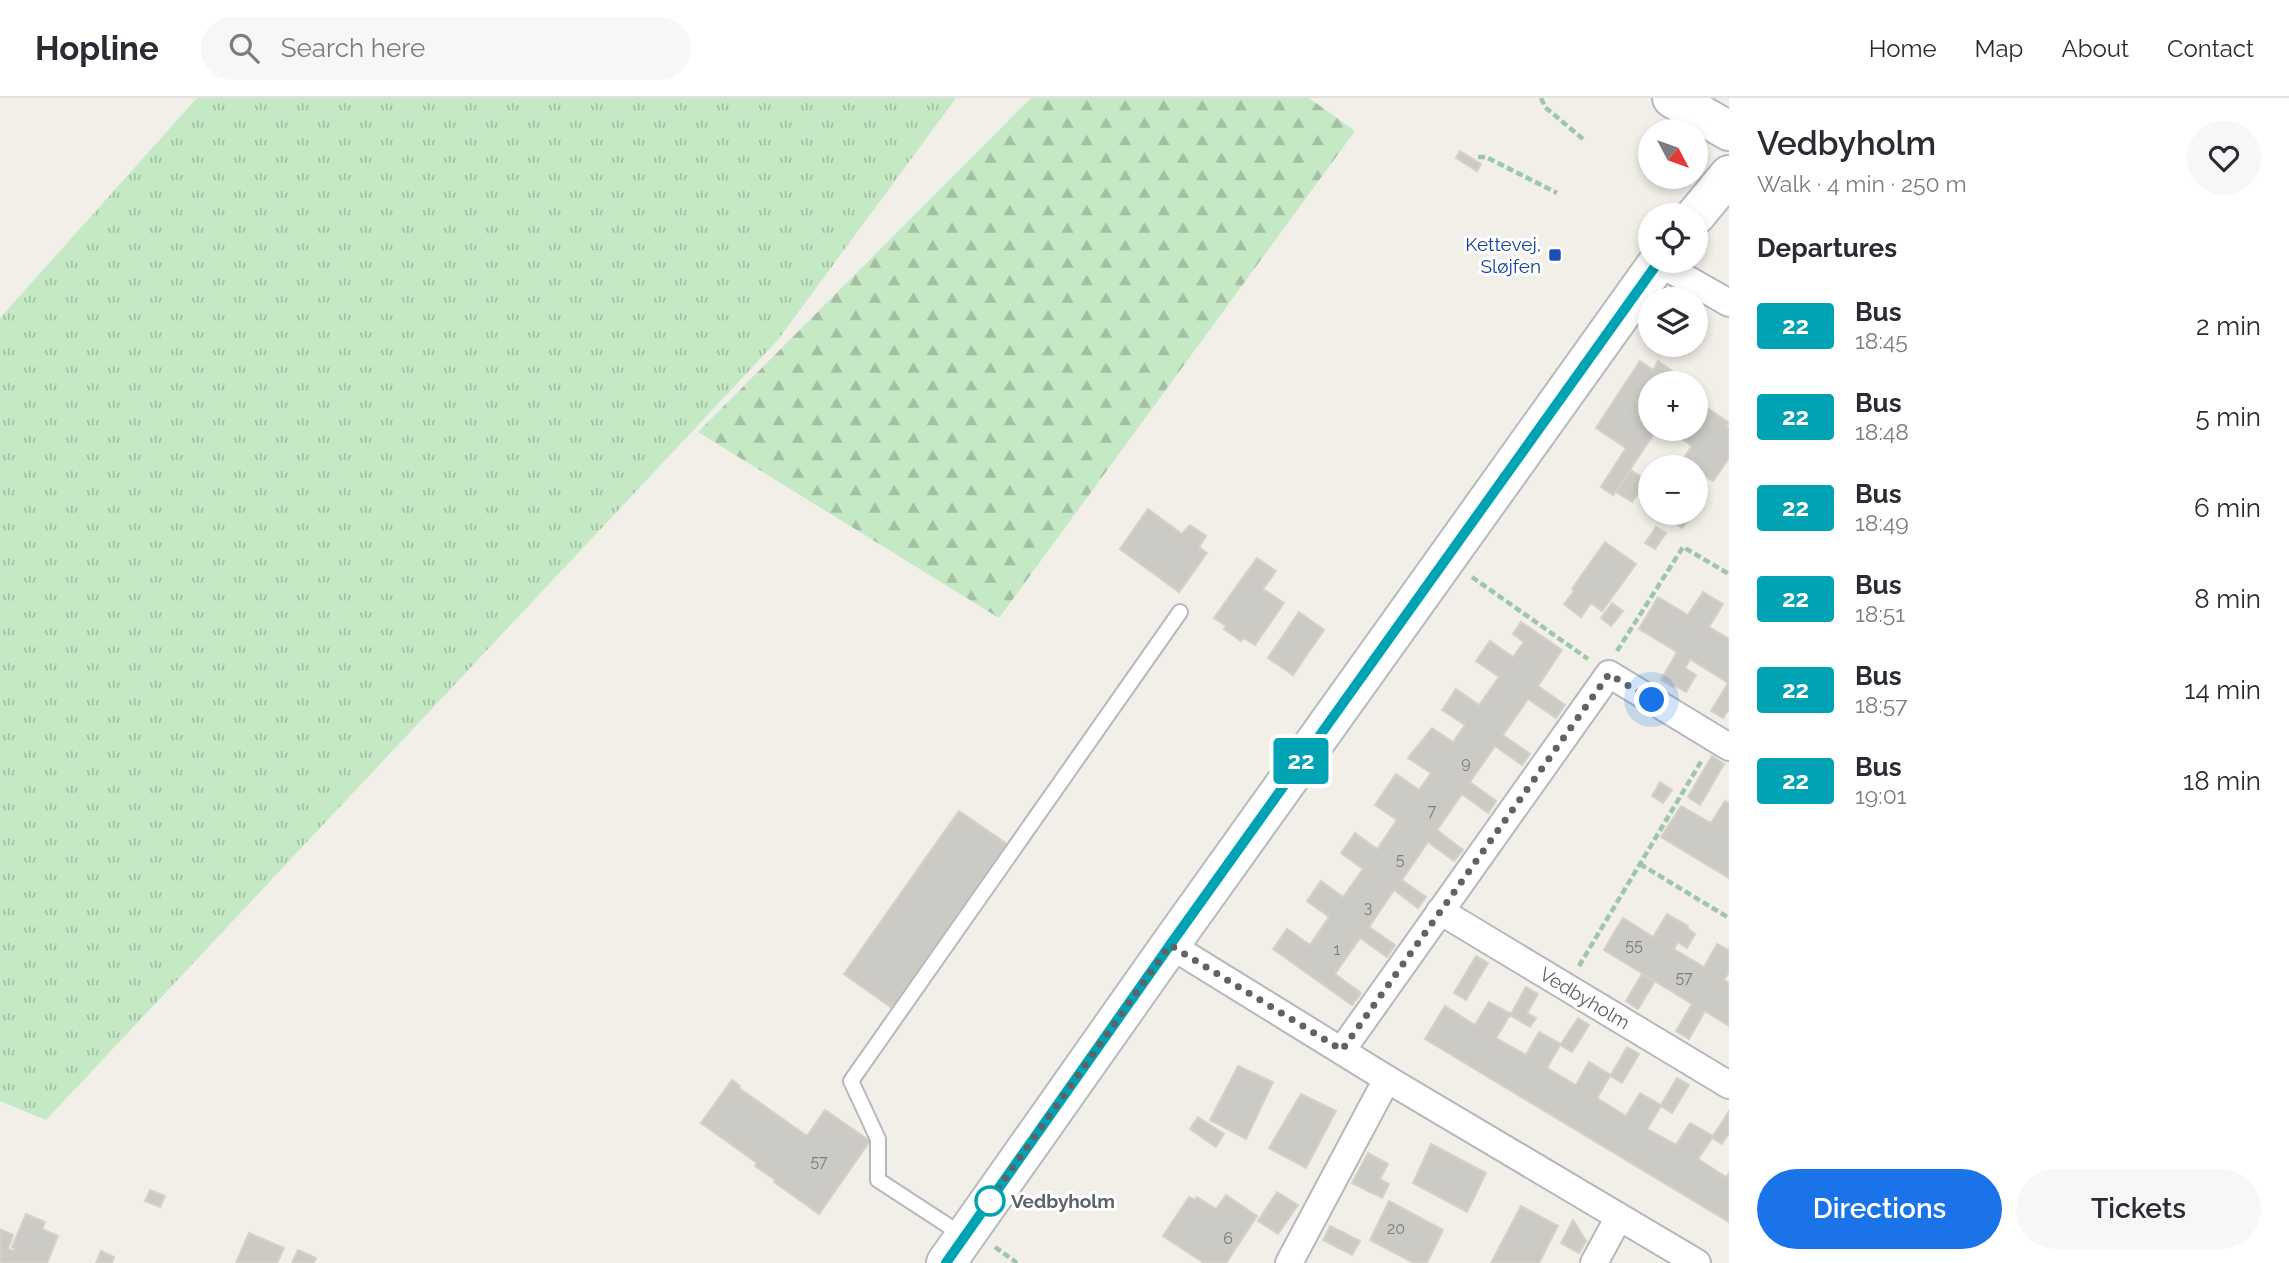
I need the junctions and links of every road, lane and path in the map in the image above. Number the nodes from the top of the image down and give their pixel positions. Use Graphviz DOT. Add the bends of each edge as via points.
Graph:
graph roads {
  1 [pos="1541,98"];
  2 [pos="1672,98"];
  3 [pos="1729,131"];
  4 [pos="1583,139"];
  5 [pos="1478,158"];
  6 [pos="1729,175"];
  7 [pos="1557,194"];
  8 [pos="1706,203"];
  9 [pos="1650,273"];
  10 [pos="1677,273"];
  11 [pos="1729,303"];
  12 [pos="1446,559"];
  13 [pos="1729,575"];
  14 [pos="1181,612"];
  15 [pos="1609,674"];
  16 [pos="1722,743"];
  17 [pos="1640,864"];
  18 [pos="1440,911"];
  19 [pos="1729,918"];
  20 [pos="1170,945"];
  21 [pos="1567,987"];
  22 [pos="1342,1050"];
  23 [pos="1387,1079"];
  24 [pos="1729,1085"];
  25 [pos="1619,1217"];
  26 [pos="956,1250"];
  27 [pos="1289,1263"];
  28 [pos="1594,1263"];
  29 [pos="1697,1263"];
  1 -- 4 [label="path" via="1545,107"];
  2 -- 3 [label="street"];
  5 -- 7 [label="path" via="1486,157"];
  6 -- 8 [label="street"];
  9 -- 12 [label="street"];
  10 -- 11 [label="street"];
  12 -- 15 [label="path"];
  12 -- 20 [label="street"];
  13 -- 15 [label="path" via="1683,547 1614,656"];
  14 -- 26 [label="lane" via="851,1081 877,1139 878,1180"];
  15 -- 16 [label="street"];
  15 -- 18 [label="street"];
  16 -- 17 [label="path"];
  17 -- 19 [label="path"];
  17 -- 21 [label="path"];
  18 -- 21 [label="street, Vedbyholm"];
  18 -- 22 [label="street"];
  20 -- 22 [label="street"];
  20 -- 26 [label="street"];
  21 -- 24 [label="street, Vedbyholm"];
  22 -- 23 [label="street"];
  23 -- 25 [label="street"];
  23 -- 27 [label="street"];
  25 -- 28 [label="street"];
  25 -- 29 [label="street"];
}
